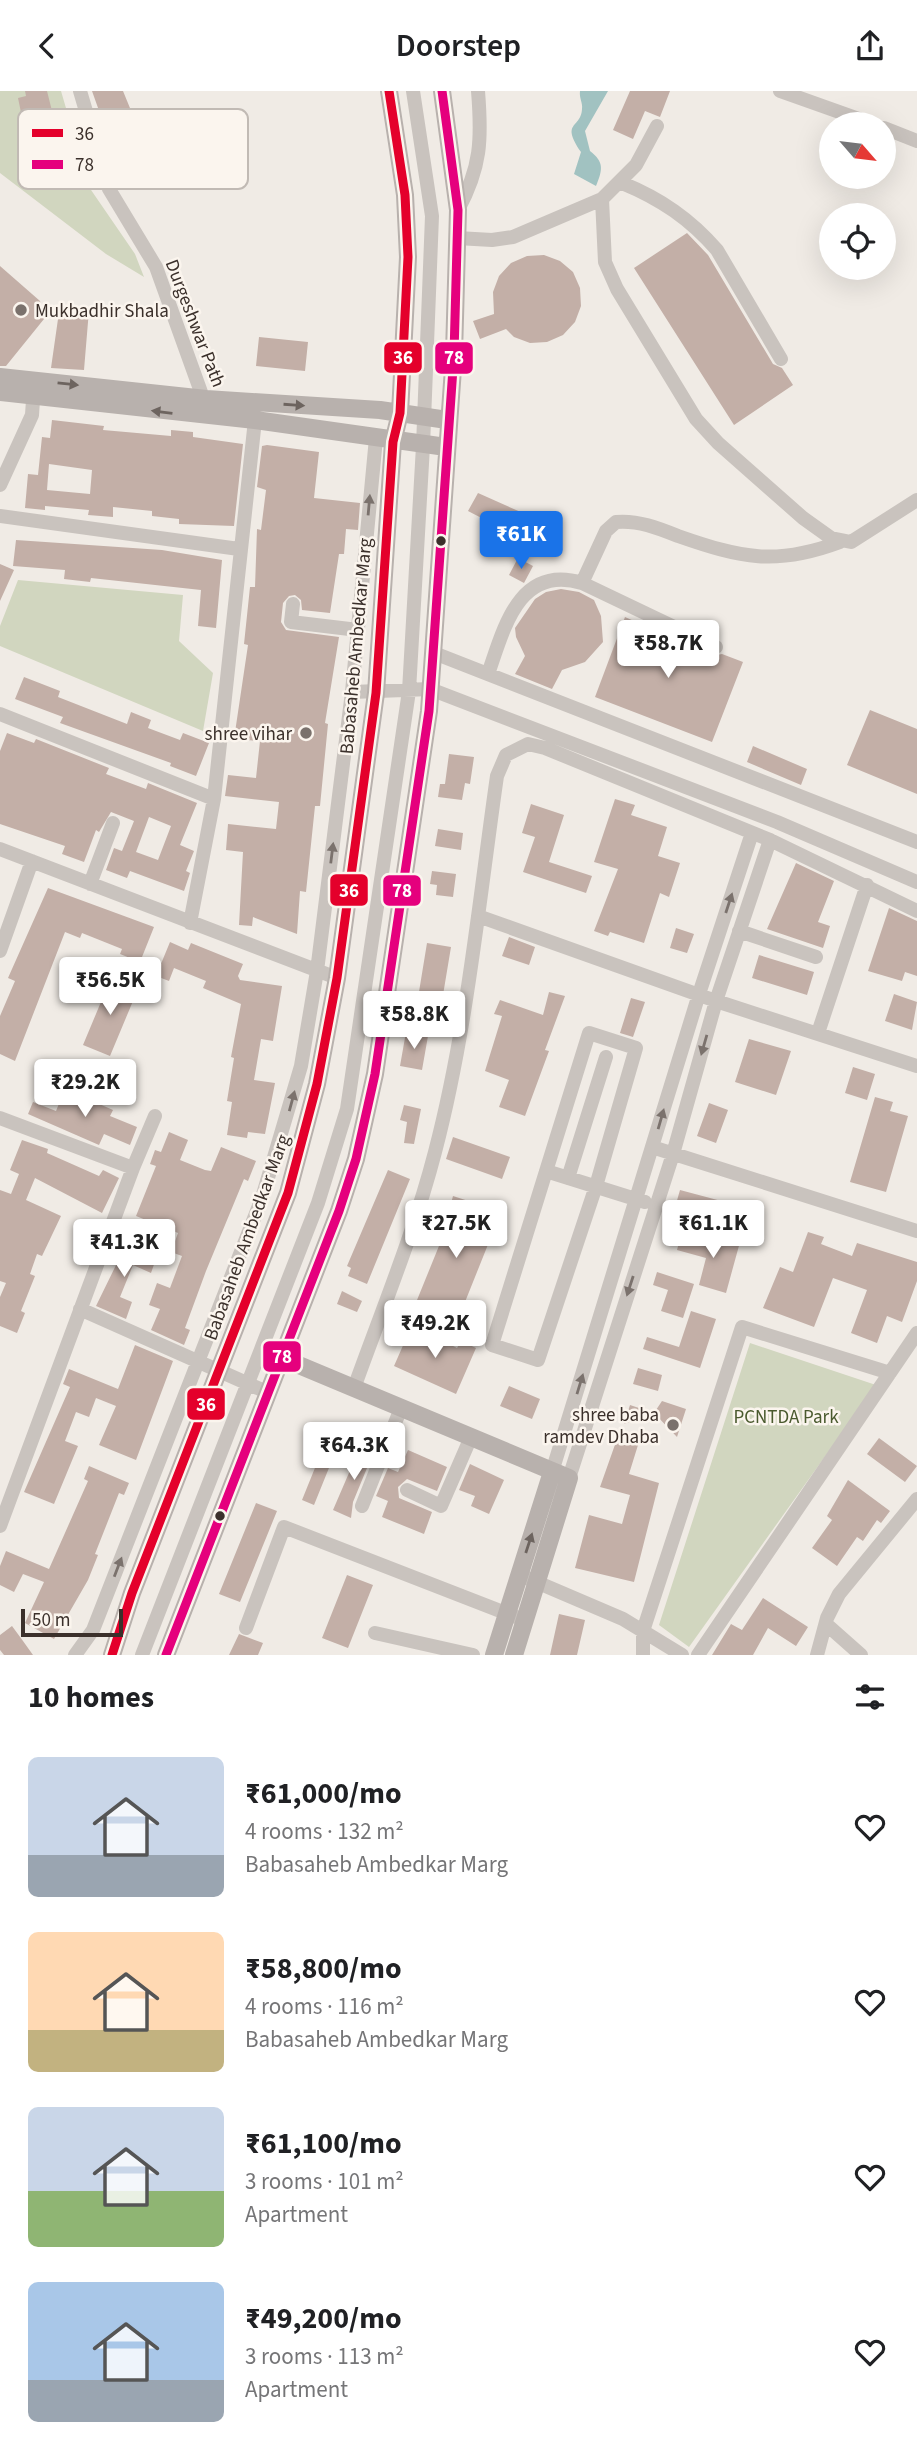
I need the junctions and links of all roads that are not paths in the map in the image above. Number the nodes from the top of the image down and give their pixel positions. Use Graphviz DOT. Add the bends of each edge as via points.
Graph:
graph roads {
  1 [pos="80,91"];
  2 [pos="390,91"];
  3 [pos="413,91"];
  4 [pos="442,91"];
  5 [pos="478,91"];
  6 [pos="780,91"];
  7 [pos="85,109"];
  8 [pos="839,112"];
  9 [pos="657,126"];
  10 [pos="896,133"];
  11 [pos="917,141"];
  12 [pos="622,183"];
  13 [pos="109,189"];
  14 [pos="602,199"];
  15 [pos="458,210"];
  16 [pos="457,238"];
  17 [pos="781,359"];
  18 [pos="0,377"];
  19 [pos="34,389"];
  20 [pos="0,392"];
  21 [pos="206,408"];
  22 [pos="380,410"];
  23 [pos="400,413"];
  24 [pos="424,416"];
  25 [pos="255,420"];
  26 [pos="447,420"];
  27 [pos="385,440"];
  28 [pos="423,446"];
  29 [pos="446,447"];
  30 [pos="0,485"];
  31 [pos="917,500"];
  32 [pos="0,516"];
  33 [pos="840,543"];
  34 [pos="239,549"];
  35 [pos="582,583"];
  36 [pos="293,604"];
  37 [pos="358,630"];
  38 [pos="716,647"];
  39 [pos="434,653"];
  40 [pos="488,674"];
  41 [pos="430,689"];
  42 [pos="409,691"];
  43 [pos="352,692"];
  44 [pos="376,693"];
  45 [pos="0,714"];
  46 [pos="214,799"];
  47 [pos="113,824"];
  48 [pos="752,833"];
  49 [pos="769,840"];
  50 [pos="917,842"];
  51 [pos="0,849"];
  52 [pos="32,861"];
  53 [pos="917,882"];
  54 [pos="90,884"];
  55 [pos="867,885"];
  56 [pos="917,911"];
  57 [pos="478,916"];
  58 [pos="190,923"];
  59 [pos="739,931"];
  60 [pos="0,951"];
  61 [pos="816,957"];
  62 [pos="317,971"];
  63 [pos="337,978"];
  64 [pos="699,994"];
  65 [pos="716,1001"];
  66 [pos="818,1033"];
  67 [pos="606,1057"];
  68 [pos="917,1066"];
  69 [pos="155,1116"];
  70 [pos="0,1118"];
  71 [pos="652,1147"];
  72 [pos="673,1154"];
  73 [pos="133,1168"];
  74 [pos="546,1171"];
  75 [pos="568,1178"];
  76 [pos="596,1186"];
  77 [pos="637,1200"];
  78 [pos="656,1206"];
  79 [pos="917,1231"];
  80 [pos="80,1310"];
  81 [pos="917,1333"];
  82 [pos="282,1358"];
  83 [pos="198,1364"];
  84 [pos="219,1372"];
  85 [pos="890,1373"];
  86 [pos="247,1384"];
  87 [pos="354,1388"];
  88 [pos="269,1393"];
  89 [pos="401,1408"];
  90 [pos="471,1437"];
  91 [pos="560,1475"];
  92 [pos="407,1490"];
  93 [pos="917,1499"];
  94 [pos="362,1506"];
  95 [pos="0,1526"];
  96 [pos="528,1579"];
  97 [pos="507,1613"];
  98 [pos="524,1620"];
  99 [pos="826,1624"];
  100 [pos="246,1628"];
  101 [pos="643,1631"];
  102 [pos="375,1633"];
  103 [pos="148,1636"];
  104 [pos="75,1655"];
  105 [pos="112,1655"];
  106 [pos="142,1655"];
  107 [pos="148,1655"];
  108 [pos="166,1655"];
  109 [pos="473,1655"];
  110 [pos="494,1655"];
  111 [pos="514,1655"];
  112 [pos="643,1655"];
  113 [pos="682,1655"];
  114 [pos="698,1655"];
  115 [pos="817,1655"];
  116 [pos="861,1655"];
  1 -- 7 [label="street, Durgeshwar Path"];
  2 -- 23 [label="main road, Babasaheb Ambedkar Marg" via="405,195 408,257"];
  3 -- 24 [label="street" via="432,216"];
  4 -- 15 [label="main road"];
  5 -- 15 [label="street" via="477,164"];
  6 -- 8 [label="street"];
  9 -- 12 [label="street"];
  10 -- 11 [label="street"];
  12 -- 14 [label="street"];
  12 -- 17 [label="street" via="666,204 704,235"];
  13 -- 21 [label="street, Durgeshwar Path" via="156,267"];
  14 -- 16 [label="street" via="513,237"];
  14 -- 33 [label="street" via="604,253 613,281 696,419 803,518"];
  15 -- 16 [label="main road"];
  16 -- 26 [label="main road"];
  18 -- 19 [label="main road"];
  19 -- 20 [label="main road"];
  19 -- 21 [label="main road"];
  19 -- 30 [label="street" via="32,415"];
  21 -- 22 [label="main road, one-way"];
  21 -- 25 [label="main road"];
  22 -- 23 [label="main road"];
  22 -- 27 [label="main road, Babasaheb Ambedkar Marg"];
  23 -- 24 [label="main road"];
  23 -- 27 [label="main road, Babasaheb Ambedkar Marg"];
  24 -- 26 [label="main road"];
  24 -- 28 [label="street"];
  25 -- 27 [label="main road"];
  25 -- 34 [label="street"];
  26 -- 29 [label="main road"];
  27 -- 28 [label="main road"];
  37 -- 27 [label="street, Babasaheb Ambedkar Marg, one-way"];
  27 -- 44 [label="main road, Babasaheb Ambedkar Marg"];
  28 -- 29 [label="main road"];
  28 -- 42 [label="street"];
  29 -- 39 [label="main road"];
  31 -- 33 [label="street" via="851,543"];
  32 -- 34 [label="street"];
  33 -- 35 [label="street" via="793,557 745,557 647,525 616,522 606,531"];
  34 -- 46 [label="street"];
  35 -- 38 [label="street"];
  35 -- 40 [label="street" via="550,579 525,596 508,618"];
  36 -- 37 [label="street" via="291,622"];
  37 -- 43 [label="street, Babasaheb Ambedkar Marg"];
  39 -- 40 [label="street"];
  39 -- 41 [label="main road"];
  40 -- 50 [label="street"];
  41 -- 42 [label="street"];
  41 -- 53 [label="street"];
  41 -- 82 [label="main road" via="368,1117 339,1211"];
  42 -- 44 [label="street"];
  42 -- 86 [label="street" via="347,1109 318,1203"];
  43 -- 44 [label="street"];
  62 -- 43 [label="street, Babasaheb Ambedkar Marg, one-way"];
  44 -- 63 [label="main road, Babasaheb Ambedkar Marg"];
  45 -- 46 [label="street"];
  46 -- 58 [label="street"];
  47 -- 54 [label="street"];
  48 -- 49 [label="street"];
  48 -- 57 [label="street" via="528,744 506,755 497,776"];
  64 -- 48 [label="street, one-way"];
  49 -- 55 [label="street"];
  49 -- 59 [label="street"];
  51 -- 52 [label="street"];
  52 -- 54 [label="street"];
  52 -- 60 [label="street"];
  54 -- 58 [label="street"];
  55 -- 56 [label="street"];
  55 -- 66 [label="street"];
  57 -- 64 [label="street"];
  57 -- 87 [label="street" via="435,1152 418,1214"];
  58 -- 62 [label="street"];
  59 -- 61 [label="street"];
  59 -- 65 [label="street"];
  62 -- 63 [label="street"];
  83 -- 62 [label="street, Babasaheb Ambedkar Marg, one-way" via="279,1147 301,1066"];
  63 -- 84 [label="main road, Babasaheb Ambedkar Marg" via="299,1157"];
  64 -- 65 [label="street"];
  71 -- 64 [label="street, one-way"];
  65 -- 66 [label="street"];
  65 -- 72 [label="street, one-way"];
  66 -- 68 [label="street"];
  67 -- 75 [label="street"];
  69 -- 73 [label="street"];
  70 -- 73 [label="street"];
  71 -- 72 [label="street"];
  71 -- 77 [label="street"];
  72 -- 78 [label="street"];
  72 -- 79 [label="street"];
  73 -- 80 [label="street"];
  74 -- 75 [label="street"];
  74 -- 76 [label="street" via="589,1033 636,1048"];
  74 -- 76 [label="street" via="492,1345 538,1360"];
  75 -- 76 [label="street"];
  76 -- 77 [label="street"];
  77 -- 78 [label="street"];
  91 -- 77 [label="street, one-way"];
  78 -- 91 [label="street, one-way"];
  80 -- 83 [label="street"];
  80 -- 95 [label="street"];
  81 -- 85 [label="street"];
  82 -- 87 [label="main road"];
  82 -- 88 [label="main road"];
  83 -- 84 [label="street"];
  104 -- 83 [label="street, Babasaheb Ambedkar Marg, one-way" via="93,1630"];
  84 -- 86 [label="street"];
  84 -- 105 [label="main road, Babasaheb Ambedkar Marg"];
  85 -- 101 [label="street" via="742,1327"];
  85 -- 114 [label="street"];
  86 -- 88 [label="street"];
  86 -- 103 [label="street"];
  87 -- 89 [label="main road"];
  88 -- 108 [label="main road"];
  89 -- 90 [label="main road"];
  89 -- 94 [label="street"];
  90 -- 91 [label="main road"];
  90 -- 92 [label="street" via="441,1506"];
  91 -- 96 [label="main road"];
  93 -- 99 [label="street" via="839,1594"];
  96 -- 97 [label="main road"];
  96 -- 98 [label="main road"];
  96 -- 101 [label="street"];
  97 -- 98 [label="street"];
  97 -- 100 [label="street" via="284,1527"];
  97 -- 110 [label="main road"];
  98 -- 111 [label="main road"];
  99 -- 115 [label="street"];
  99 -- 116 [label="street"];
  101 -- 112 [label="street"];
  101 -- 113 [label="street"];
  102 -- 109 [label="street"];
  103 -- 106 [label="street"];
  103 -- 107 [label="street"];
}
